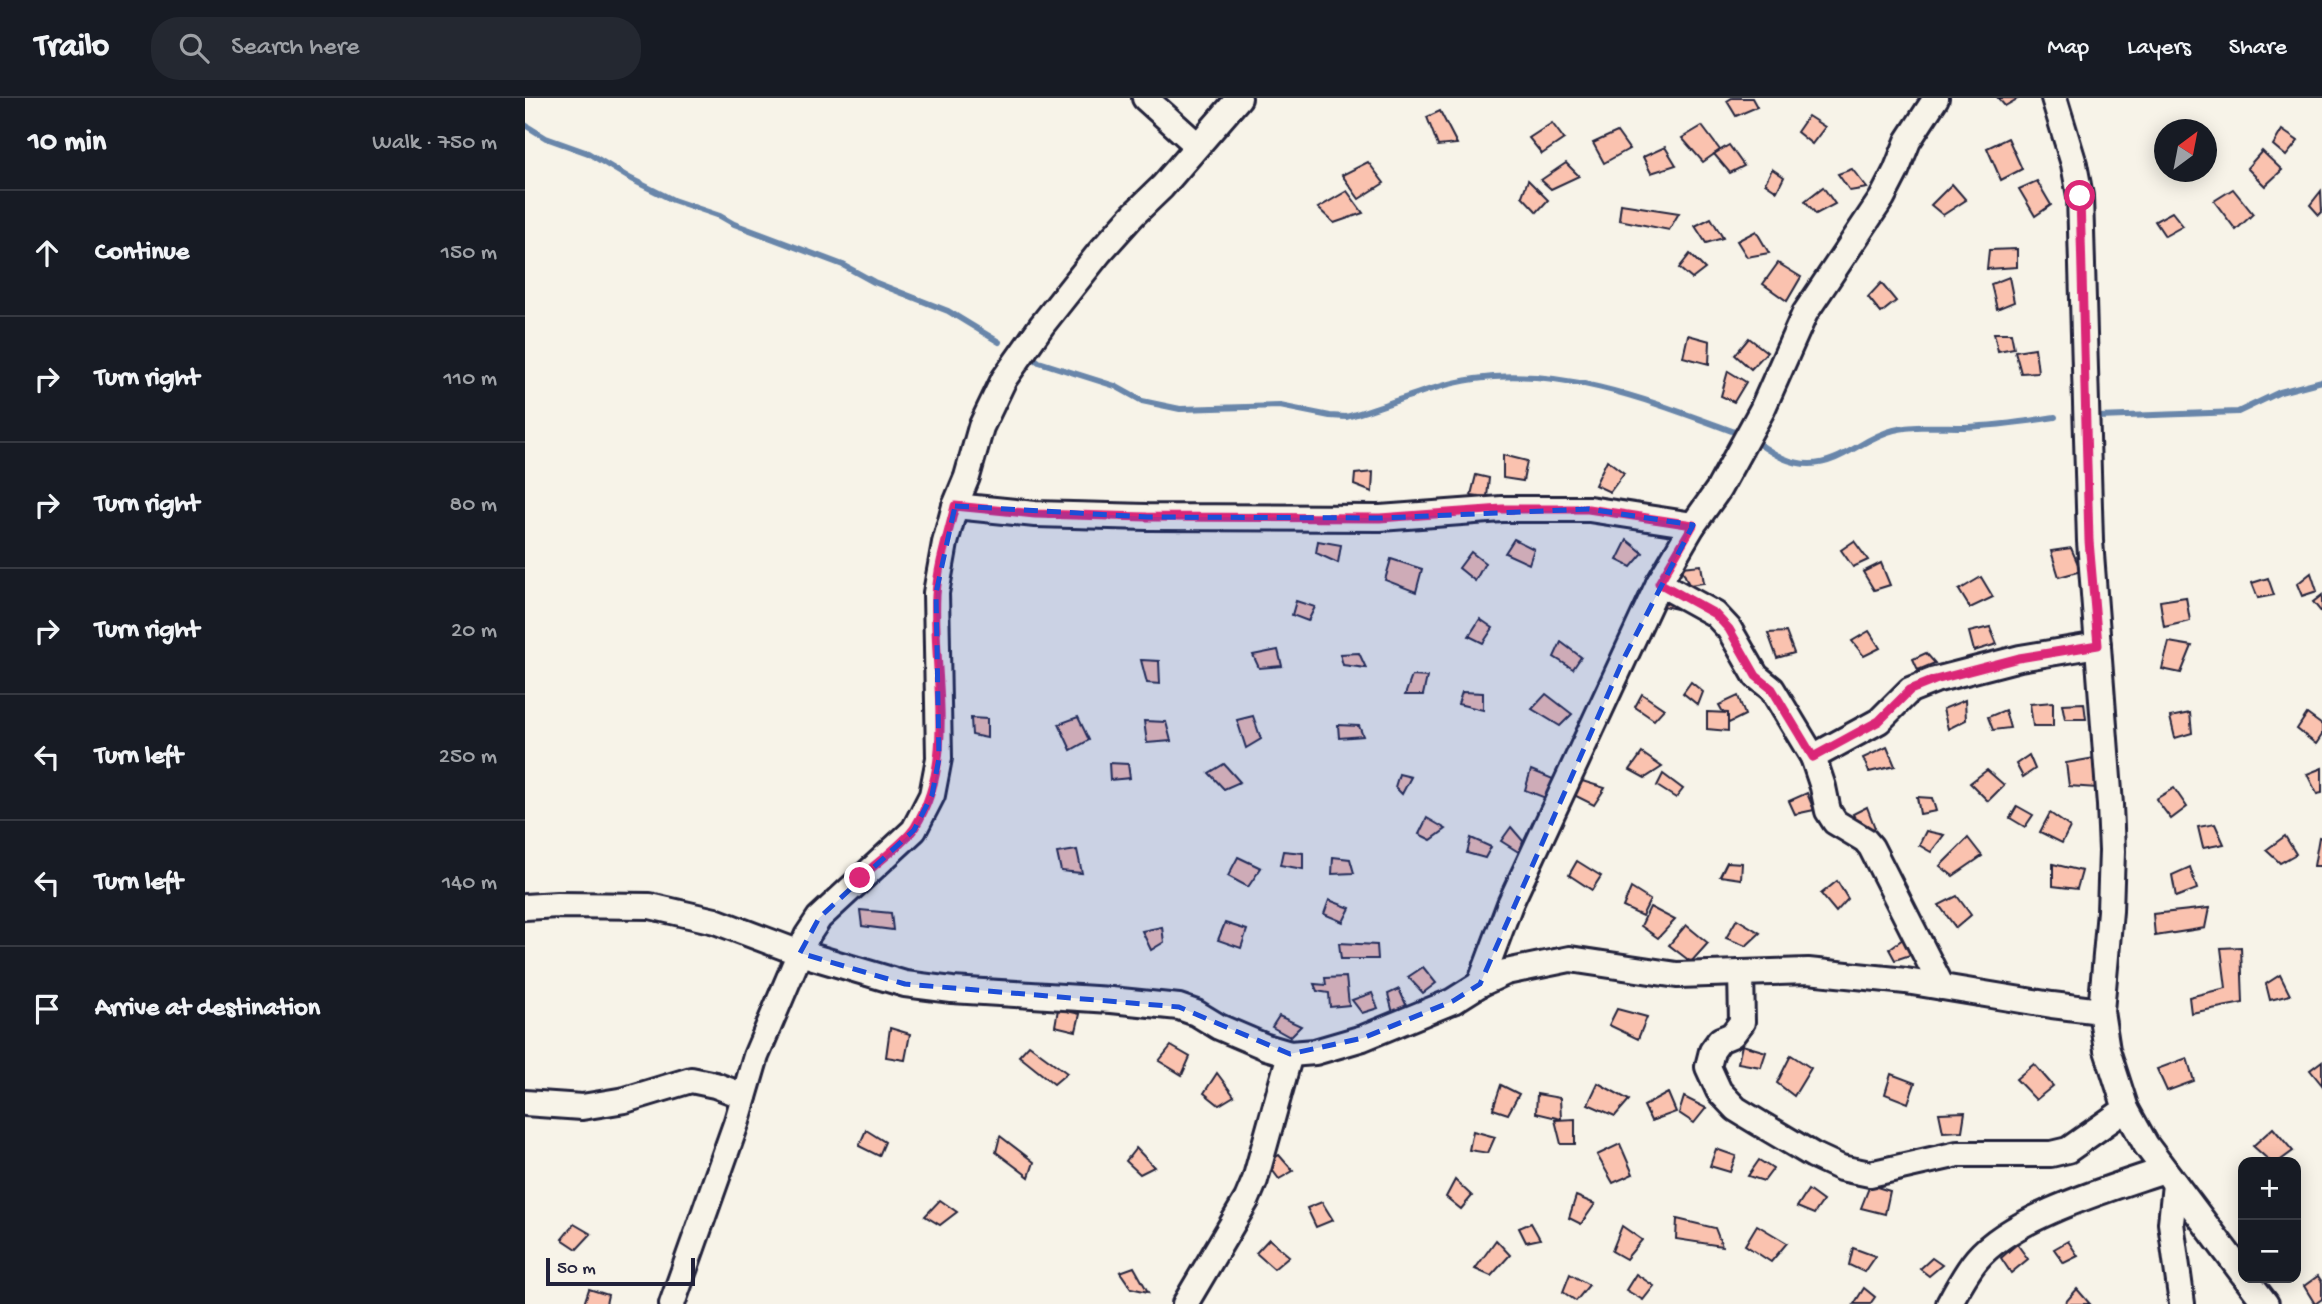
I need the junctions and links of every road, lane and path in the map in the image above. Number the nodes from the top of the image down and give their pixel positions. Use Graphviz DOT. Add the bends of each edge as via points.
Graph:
graph roads {
  1 [pos="1145,98"];
  2 [pos="1239,98"];
  3 [pos="1936,98"];
  4 [pos="2053,98"];
  5 [pos="1197,145"];
  6 [pos="955,506"];
  7 [pos="1693,525"];
  8 [pos="1659,583"];
  9 [pos="2098,645"];
  10 [pos="1813,757"];
  11 [pos="525,907"];
  12 [pos="800,953"];
  13 [pos="1741,973"];
  14 [pos="1480,984"];
  15 [pos="1942,987"];
  16 [pos="2101,1011"];
  17 [pos="1290,1054"];
  18 [pos="744,1096"];
  19 [pos="525,1103"];
  20 [pos="2126,1109"];
  21 [pos="2170,1177"];
  22 [pos="2238,1267"];
  23 [pos="2250,1283"];
  24 [pos="672,1304"];
  25 [pos="1185,1304"];
  26 [pos="1949,1304"];
  27 [pos="2182,1304"];
  28 [pos="2266,1304"];
  1 -- 5 [label="street"];
  2 -- 5 [label="street"];
  3 -- 7 [label="street" via="1908,141 1882,198 1805,313 1762,410"];
  4 -- 9 [label="street" via="2080,196 2089,541"];
  5 -- 6 [label="street" via="1099,253 1004,379 981,427"];
  6 -- 7 [label="street" via="1147,517 1380,518 1502,509 1588,509"];
  6 -- 12 [label="street" via="936,593 939,758 932,795 914,830 818,919"];
  7 -- 8 [label="street"];
  8 -- 10 [label="street" via="1715,614 1729,629"];
  8 -- 14 [label="street" via="1510,904"];
  9 -- 10 [label="street" via="2019,658 1935,680 1910,690 1879,721"];
  9 -- 16 [label="street" via="2112,851"];
  10 -- 15 [label="street" via="1828,811 1835,822 1871,847"];
  11 -- 12 [label="street" via="650,906 715,921"];
  12 -- 17 [label="street" via="905,984 1179,1007"];
  12 -- 18 [label="street"];
  13 -- 14 [label="street" via="1677,975 1570,958 1506,972"];
  13 -- 15 [label="street" via="1808,971"];
  13 -- 20 [label="street" via="1742,1022 1712,1051 1709,1067 1719,1090 1736,1109 1841,1168 1870,1174 1958,1154 2051,1154 2068,1150"];
  14 -- 17 [label="street" via="1453,1001 1363,1038"];
  15 -- 16 [label="street"];
  16 -- 20 [label="street" via="2107,1050"];
  17 -- 25 [label="street" via="1255,1180"];
  18 -- 19 [label="street" via="691,1080 582,1107"];
  18 -- 24 [label="street"];
  20 -- 21 [label="street"];
  21 -- 22 [label="street"];
  21 -- 26 [label="street" via="2047,1214 2008,1233 1978,1257"];
  21 -- 27 [label="street"];
  23 -- 28 [label="street"];
}
